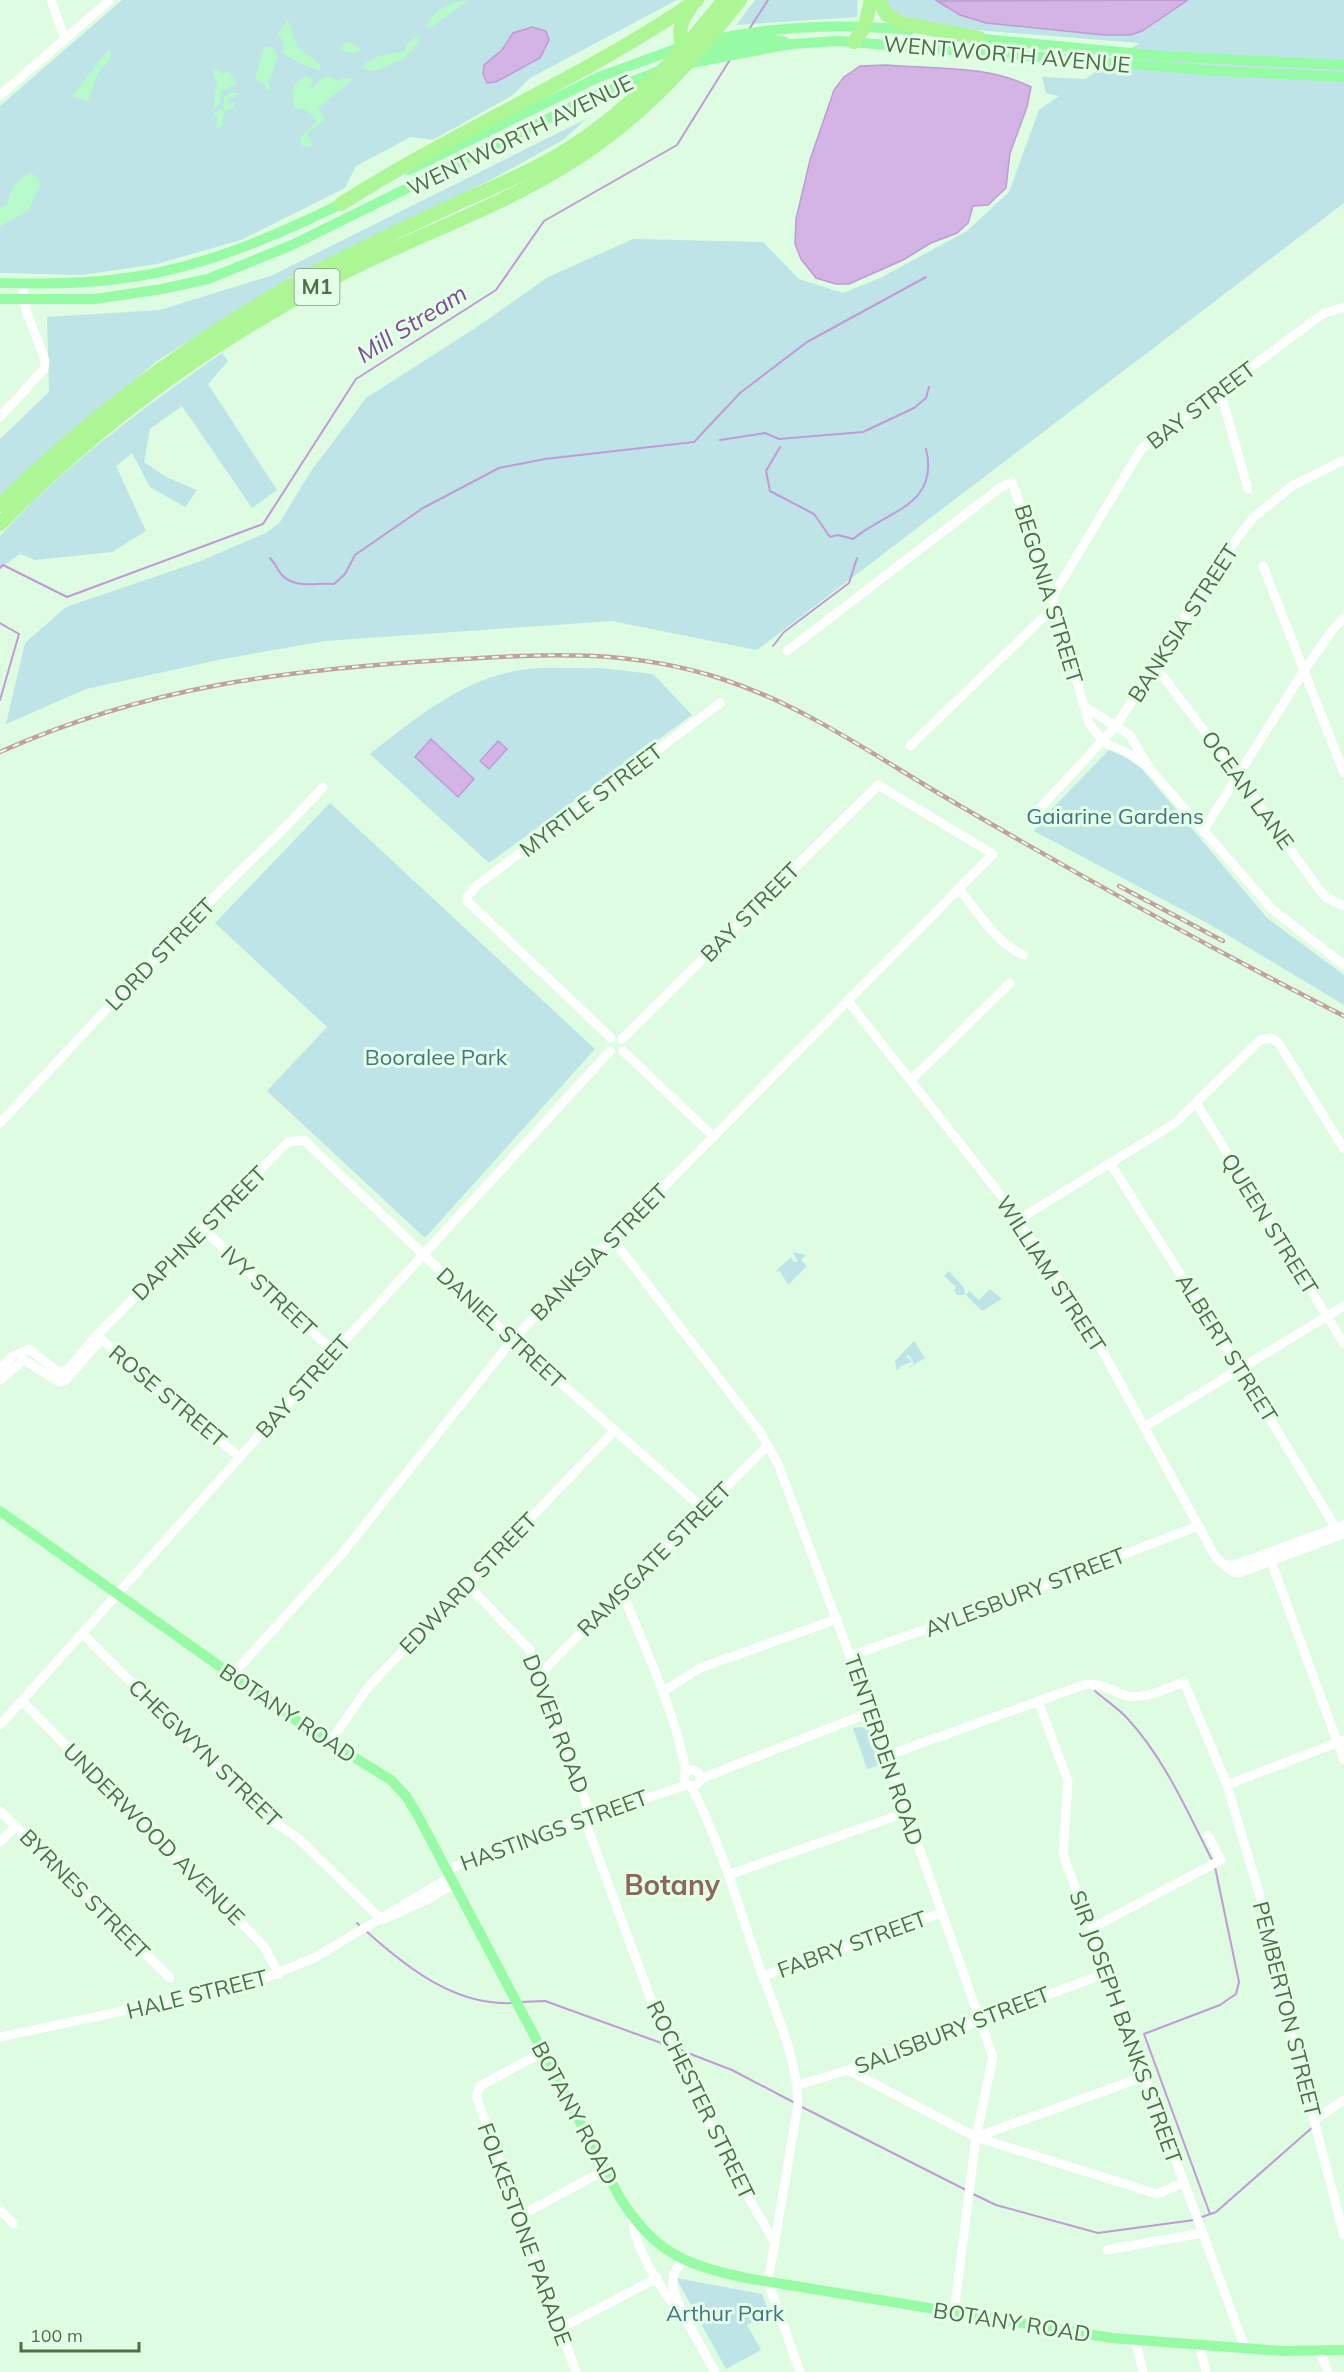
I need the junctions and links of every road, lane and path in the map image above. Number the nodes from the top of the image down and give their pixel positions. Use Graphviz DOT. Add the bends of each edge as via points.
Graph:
graph roads {
  1 [pos="51,0"];
  2 [pos="110,0"];
  3 [pos="697,0"];
  4 [pos="871,0"];
  5 [pos="879,0"];
  6 [pos="740,1"];
  7 [pos="720,5"];
  8 [pos="865,26"];
  9 [pos="979,38"];
  10 [pos="65,39"];
  11 [pos="854,42"];
  12 [pos="737,45"];
  13 [pos="682,46"];
  14 [pos="1344,65"];
  15 [pos="1344,77"];
  16 [pos="0,94"];
  17 [pos="341,204"];
  18 [pos="0,283"];
  19 [pos="22,284"];
  20 [pos="0,298"];
  21 [pos="24,299"];
  22 [pos="1344,307"];
  23 [pos="1220,391"];
  24 [pos="0,417"];
  25 [pos="1344,460"];
  26 [pos="1248,489"];
  27 [pos="0,505"];
  28 [pos="0,524"];
  29 [pos="1263,566"];
  30 [pos="1052,597"];
  31 [pos="1053,608"];
  32 [pos="1344,618"];
  33 [pos="787,651"];
  34 [pos="1156,667"];
  35 [pos="1303,672"];
  36 [pos="720,703"];
  37 [pos="1084,707"];
  38 [pos="1116,726"];
  39 [pos="1103,742"];
  40 [pos="910,746"];
  41 [pos="1341,756"];
  42 [pos="1150,769"];
  43 [pos="1344,773"];
  44 [pos="1239,777"];
  45 [pos="878,785"];
  46 [pos="323,787"];
  47 [pos="1040,808"];
  48 [pos="1203,831"];
  49 [pos="959,889"];
  50 [pos="1344,906"];
  51 [pos="1023,955"];
  52 [pos="1344,965"];
  53 [pos="1010,983"];
  54 [pos="848,1001"];
  55 [pos="611,1038"];
  56 [pos="622,1039"];
  57 [pos="623,1051"];
  58 [pos="610,1052"];
  59 [pos="912,1079"];
  60 [pos="1197,1104"];
  61 [pos="0,1124"];
  62 [pos="714,1137"];
  63 [pos="304,1140"];
  64 [pos="1344,1149"];
  65 [pos="1110,1163"];
  66 [pos="1018,1220"];
  67 [pos="203,1230"];
  68 [pos="612,1238"];
  69 [pos="422,1255"];
  70 [pos="1344,1306"];
  71 [pos="1327,1317"];
  72 [pos="97,1335"];
  73 [pos="513,1339"];
  74 [pos="1344,1344"];
  75 [pos="334,1352"];
  76 [pos="1240,1369"];
  77 [pos="0,1370"];
  78 [pos="0,1380"];
  79 [pos="1144,1427"];
  80 [pos="615,1431"];
  81 [pos="768,1446"];
  82 [pos="240,1457"];
  83 [pos="704,1509"];
  84 [pos="0,1511"];
  85 [pos="1198,1526"];
  86 [pos="1341,1531"];
  87 [pos="1270,1557"];
  88 [pos="468,1584"];
  89 [pos="622,1591"];
  90 [pos="117,1594"];
  91 [pos="837,1619"];
  92 [pos="82,1633"];
  93 [pos="850,1656"];
  94 [pos="540,1674"];
  95 [pos="232,1676"];
  96 [pos="662,1692"];
  97 [pos="22,1701"];
  98 [pos="1038,1701"];
  99 [pos="871,1712"];
  100 [pos="0,1725"];
  101 [pos="1341,1741"];
  102 [pos="330,1742"];
  103 [pos="886,1756"];
  104 [pos="1344,1760"];
  105 [pos="692,1778"];
  106 [pos="1227,1785"];
  107 [pos="0,1811"];
  108 [pos="905,1813"];
  109 [pos="587,1817"];
  110 [pos="16,1826"];
  111 [pos="1208,1834"];
  112 [pos="0,1842"];
  113 [pos="728,1875"];
  114 [pos="450,1877"];
  115 [pos="941,1912"];
  116 [pos="382,1920"];
  117 [pos="1090,1929"];
  118 [pos="277,1970"];
  119 [pos="1106,1973"];
  120 [pos="763,1976"];
  121 [pos="170,1978"];
  122 [pos="979,2019"];
  123 [pos="0,2037"];
  124 [pos="543,2052"];
  125 [pos="848,2070"];
  126 [pos="1143,2077"];
  127 [pos="798,2085"];
  128 [pos="1344,2100"];
  129 [pos="1314,2120"];
  130 [pos="976,2137"];
  131 [pos="605,2170"];
  132 [pos="1183,2183"];
  133 [pos="0,2210"];
  134 [pos="518,2217"];
  135 [pos="633,2220"];
  136 [pos="14,2224"];
  137 [pos="1202,2233"];
  138 [pos="1344,2235"];
  139 [pos="775,2243"];
  140 [pos="1107,2250"];
  141 [pos="682,2261"];
  142 [pos="657,2278"];
  143 [pos="768,2282"];
  144 [pos="683,2314"];
  145 [pos="954,2314"];
  146 [pos="561,2328"];
  147 [pos="1135,2339"];
  148 [pos="1199,2344"];
  149 [pos="1245,2348"];
  150 [pos="1344,2350"];
  151 [pos="1320,2351"];
  152 [pos="576,2372"];
  153 [pos="715,2372"];
  154 [pos="800,2372"];
  155 [pos="1143,2372"];
  156 [pos="1206,2372"];
  157 [pos="1328,2372"];
  1 -- 10 [label="street"];
  2 -- 10 [label="street"];
  3 -- 13 [label="highway" via="681,22"];
  3 -- 17 [label="highway" via="616,52 391,172"];
  4 -- 8 [label="highway"];
  5 -- 9 [label="highway" via="886,14 900,23"];
  6 -- 28 [label="highway, M1" via="661,93 616,131 552,173 324,282 204,355 106,427"];
  7 -- 27 [label="highway, M1" via="671,64 597,130 557,156 333,263 226,326 113,406"];
  8 -- 9 [label="main road, WENTWORTH AVENUE"];
  8 -- 11 [label="highway"];
  8 -- 12 [label="main road, WENTWORTH AVENUE" via="753,32"];
  9 -- 14 [label="main road, WENTWORTH AVENUE" via="1162,56"];
  10 -- 16 [label="street"];
  11 -- 12 [label="main road, WENTWORTH AVENUE" via="791,44 770,39"];
  11 -- 15 [label="main road, WENTWORTH AVENUE"];
  12 -- 13 [label="main road, WENTWORTH AVENUE"];
  12 -- 21 [label="main road, WENTWORTH AVENUE" via="623,83 292,245 218,275 132,294 69,300"];
  13 -- 17 [label="main road, WENTWORTH AVENUE" via="580,86"];
  17 -- 19 [label="main road, WENTWORTH AVENUE" via="235,250 181,267 110,280"];
  18 -- 19 [label="main road, WENTWORTH AVENUE"];
  19 -- 21 [label="street"];
  20 -- 21 [label="main road, WENTWORTH AVENUE"];
  21 -- 24 [label="street" via="45,360 44,369"];
  22 -- 23 [label="street, BAY STREET" via="1324,313"];
  23 -- 26 [label="street"];
  23 -- 30 [label="street, BAY STREET" via="1142,448"];
  25 -- 34 [label="street, BANKSIA STREET" via="1293,486 1254,517 1224,555"];
  29 -- 35 [label="street"];
  30 -- 31 [label="street, BEGONIA STREET"];
  30 -- 33 [label="street, BEGONIA STREET" via="1012,482"];
  31 -- 37 [label="street, BEGONIA STREET"];
  31 -- 40 [label="street"];
  32 -- 35 [label="street"];
  34 -- 38 [label="street, BANKSIA STREET"];
  34 -- 44 [label="street, OCEAN LANE"];
  35 -- 41 [label="street"];
  35 -- 44 [label="street"];
  36 -- 55 [label="street, MYRTLE STREET" via="468,893 467,901"];
  37 -- 38 [label="street, BEGONIA STREET"];
  37 -- 39 [label="street, BEGONIA STREET" via="1089,723"];
  38 -- 39 [label="street, BANKSIA STREET"];
  38 -- 42 [label="street, BEGONIA STREET" via="1130,735"];
  39 -- 42 [label="street"];
  39 -- 47 [label="street, BANKSIA STREET"];
  41 -- 43 [label="street"];
  42 -- 48 [label="street"];
  44 -- 48 [label="street"];
  44 -- 50 [label="street, OCEAN LANE" via="1320,891"];
  45 -- 49 [label="street, BANKSIA STREET" via="993,854"];
  45 -- 56 [label="street, BAY STREET"];
  46 -- 61 [label="street, LORD STREET" via="142,971"];
  48 -- 52 [label="street" via="1272,909"];
  49 -- 51 [label="street" via="991,929"];
  49 -- 54 [label="street, BANKSIA STREET"];
  53 -- 59 [label="street"];
  54 -- 59 [label="street, WILLIAM STREET"];
  54 -- 62 [label="street, BANKSIA STREET"];
  55 -- 56 [label="street"];
  55 -- 58 [label="street"];
  56 -- 57 [label="street"];
  57 -- 58 [label="street"];
  57 -- 62 [label="street"];
  58 -- 69 [label="street, BAY STREET"];
  59 -- 66 [label="street, WILLIAM STREET"];
  60 -- 64 [label="street" via="1260,1040 1270,1038 1278,1042"];
  60 -- 65 [label="street" via="1167,1129"];
  60 -- 71 [label="street, QUEEN STREET"];
  62 -- 68 [label="street, BANKSIA STREET"];
  63 -- 67 [label="street, DAPHNE STREET" via="288,1142"];
  63 -- 69 [label="street, DANIEL STREET"];
  65 -- 66 [label="street"];
  65 -- 76 [label="street, ALBERT STREET"];
  66 -- 79 [label="street, WILLIAM STREET" via="1097,1341"];
  67 -- 72 [label="street, DAPHNE STREET"];
  67 -- 75 [label="street, IVY STREET"];
  68 -- 73 [label="street, BANKSIA STREET"];
  68 -- 81 [label="street, TENTERDEN ROAD"];
  69 -- 73 [label="street, DANIEL STREET"];
  69 -- 75 [label="street, BAY STREET"];
  70 -- 71 [label="street"];
  71 -- 74 [label="street, QUEEN STREET"];
  71 -- 76 [label="street"];
  72 -- 77 [label="street, DAPHNE STREET" via="61,1373 29,1349 13,1356"];
  72 -- 78 [label="street, DAPHNE STREET" via="98,1343 65,1381 59,1382 24,1360"];
  72 -- 82 [label="street, ROSE STREET"];
  73 -- 80 [label="street, DANIEL STREET"];
  73 -- 95 [label="street, BANKSIA STREET" via="347,1548"];
  75 -- 82 [label="street, BAY STREET"];
  76 -- 79 [label="street"];
  76 -- 86 [label="street, ALBERT STREET"];
  79 -- 85 [label="street, WILLIAM STREET"];
  80 -- 83 [label="street, DANIEL STREET"];
  80 -- 88 [label="street, EDWARD STREET"];
  81 -- 83 [label="street, RAMSGATE STREET"];
  81 -- 91 [label="street, TENTERDEN ROAD"];
  82 -- 90 [label="street, BAY STREET"];
  83 -- 89 [label="street, RAMSGATE STREET"];
  84 -- 90 [label="main road, BOTANY ROAD"];
  85 -- 87 [label="street, WILLIAM STREET" via="1216,1558 1226,1565"];
  85 -- 93 [label="street, AYLESBURY STREET"];
  86 -- 87 [label="street"];
  87 -- 101 [label="street"];
  88 -- 94 [label="street, DOVER ROAD" via="530,1650"];
  88 -- 102 [label="street, EDWARD STREET" via="369,1686"];
  89 -- 94 [label="street, RAMSGATE STREET"];
  89 -- 96 [label="street"];
  90 -- 92 [label="street, BAY STREET"];
  90 -- 95 [label="main road, BOTANY ROAD"];
  91 -- 93 [label="street, TENTERDEN ROAD"];
  91 -- 96 [label="street" via="700,1668"];
  92 -- 97 [label="street, BAY STREET"];
  92 -- 116 [label="street, CHEGWYN STREET" via="266,1817 298,1838"];
  93 -- 99 [label="street, TENTERDEN ROAD"];
  94 -- 109 [label="street, DOVER ROAD"];
  95 -- 102 [label="main road, BOTANY ROAD"];
  96 -- 105 [label="street"];
  97 -- 100 [label="street, BAY STREET"];
  97 -- 118 [label="street, UNDERWOOD AVENUE" via="270,1953"];
  98 -- 103 [label="street"];
  98 -- 106 [label="street, PEMBERTON STREET" via="1086,1684 1101,1684 1136,1697 1184,1682"];
  98 -- 117 [label="street, SIR JOSEPH BANKS STREET" via="1068,1781 1063,1854"];
  99 -- 103 [label="street, TENTERDEN ROAD"];
  99 -- 105 [label="street, HASTINGS STREET"];
  101 -- 104 [label="street"];
  101 -- 106 [label="street"];
  102 -- 114 [label="main road, BOTANY ROAD" via="398,1788 412,1805"];
  103 -- 108 [label="street, TENTERDEN ROAD"];
  105 -- 109 [label="street, HASTINGS STREET"];
  105 -- 113 [label="street"];
  106 -- 129 [label="street, PEMBERTON STREET" via="1261,1900"];
  107 -- 110 [label="street, BYRNES STREET"];
  108 -- 113 [label="street"];
  108 -- 115 [label="street, TENTERDEN ROAD"];
  109 -- 114 [label="street, HASTINGS STREET"];
  109 -- 139 [label="street, ROCHESTER STREET" via="664,2035 725,2157"];
  110 -- 112 [label="street"];
  110 -- 121 [label="street, BYRNES STREET"];
  111 -- 117 [label="street" via="1221,1860"];
  113 -- 120 [label="street"];
  114 -- 116 [label="street, HALE STREET" via="404,1902"];
  114 -- 124 [label="main road, BOTANY ROAD"];
  115 -- 120 [label="street, FABRY STREET"];
  115 -- 122 [label="street, TENTERDEN ROAD"];
  116 -- 118 [label="street, HALE STREET"];
  117 -- 119 [label="street, SIR JOSEPH BANKS STREET"];
  118 -- 123 [label="street, HALE STREET" via="250,1984"];
  119 -- 122 [label="street, SALISBURY STREET"];
  119 -- 126 [label="street, SIR JOSEPH BANKS STREET"];
  120 -- 127 [label="street"];
  122 -- 125 [label="street, SALISBURY STREET"];
  122 -- 130 [label="street, TENTERDEN ROAD" via="993,2057"];
  124 -- 131 [label="main road, BOTANY ROAD"];
  124 -- 134 [label="street, FOLKESTONE PARADE" via="480,2086 476,2096"];
  125 -- 127 [label="street, SALISBURY STREET"];
  125 -- 130 [label="street"];
  126 -- 130 [label="street"];
  126 -- 132 [label="street, SIR JOSEPH BANKS STREET"];
  127 -- 139 [label="street"];
  128 -- 129 [label="street"];
  129 -- 138 [label="street, PEMBERTON STREET"];
  130 -- 132 [label="street" via="1157,2194"];
  130 -- 145 [label="street, TENTERDEN ROAD"];
  131 -- 134 [label="street"];
  131 -- 135 [label="main road, BOTANY ROAD"];
  132 -- 137 [label="street, SIR JOSEPH BANKS STREET"];
  133 -- 136 [label="street"];
  134 -- 146 [label="street, FOLKESTONE PARADE"];
  135 -- 141 [label="main road, BOTANY ROAD"];
  135 -- 142 [label="street" via="640,2246"];
  137 -- 140 [label="street"];
  137 -- 149 [label="street, SIR JOSEPH BANKS STREET"];
  139 -- 143 [label="street"];
  141 -- 143 [label="main road, BOTANY ROAD"];
  141 -- 144 [label="street" via="672,2281"];
  142 -- 144 [label="street"];
  142 -- 146 [label="street"];
  143 -- 145 [label="main road, BOTANY ROAD"];
  143 -- 154 [label="street"];
  144 -- 153 [label="street"];
  145 -- 147 [label="main road, BOTANY ROAD"];
  146 -- 152 [label="street, FOLKESTONE PARADE"];
  147 -- 148 [label="main road, BOTANY ROAD"];
  147 -- 155 [label="street"];
  148 -- 149 [label="main road, BOTANY ROAD"];
  148 -- 156 [label="street"];
  149 -- 151 [label="main road, BOTANY ROAD"];
  150 -- 151 [label="main road, BOTANY ROAD"];
  151 -- 157 [label="street"];
}
